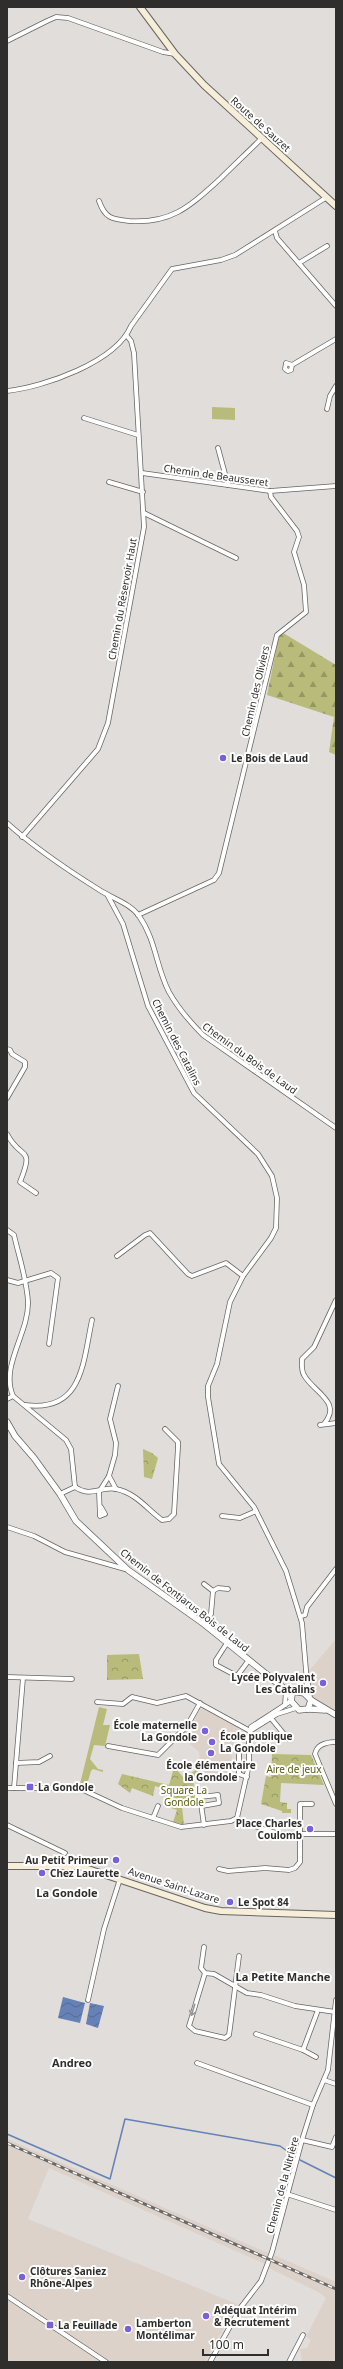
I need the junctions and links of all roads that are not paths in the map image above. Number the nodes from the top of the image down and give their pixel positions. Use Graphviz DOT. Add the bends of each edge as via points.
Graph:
graph roads {
  1 [pos="140,7"];
  2 [pos="7,40"];
  3 [pos="175,54"];
  4 [pos="262,138"];
  5 [pos="327,197"];
  6 [pos="99,201"];
  7 [pos="336,206"];
  8 [pos="275,231"];
  9 [pos="327,246"];
  10 [pos="299,263"];
  11 [pos="336,306"];
  12 [pos="127,336"];
  13 [pos="336,339"];
  14 [pos="292,365"];
  15 [pos="336,386"];
  16 [pos="7,391"];
  17 [pos="328,409"];
  18 [pos="84,418"];
  19 [pos="138,435"];
  20 [pos="218,448"];
  21 [pos="142,472"];
  22 [pos="109,482"];
  23 [pos="228,485"];
  24 [pos="336,486"];
  25 [pos="270,491"];
  26 [pos="143,492"];
  27 [pos="144,513"];
  28 [pos="236,558"];
  29 [pos="7,823"];
  30 [pos="22,836"];
  31 [pos="108,896"];
  32 [pos="138,915"];
  33 [pos="7,1049"];
  34 [pos="12,1054"];
  35 [pos="7,1057"];
  36 [pos="7,1098"];
  37 [pos="336,1128"];
  38 [pos="7,1134"];
  39 [pos="36,1193"];
  40 [pos="7,1230"];
  41 [pos="117,1256"];
  42 [pos="243,1276"];
  43 [pos="7,1280"];
  44 [pos="25,1282"];
  45 [pos="336,1300"];
  46 [pos="92,1320"];
  47 [pos="49,1344"];
  48 [pos="8,1371"];
  49 [pos="118,1386"];
  50 [pos="8,1389"];
  51 [pos="13,1396"];
  52 [pos="7,1399"];
  53 [pos="25,1405"];
  54 [pos="7,1422"];
  55 [pos="336,1423"];
  56 [pos="164,1429"];
  57 [pos="110,1476"];
  58 [pos="75,1487"];
  59 [pos="116,1489"];
  60 [pos="99,1492"];
  61 [pos="60,1494"];
  62 [pos="101,1507"];
  63 [pos="256,1511"];
  64 [pos="222,1516"];
  65 [pos="7,1528"];
  66 [pos="336,1569"];
  67 [pos="128,1570"];
  68 [pos="204,1584"];
  69 [pos="228,1589"];
  70 [pos="213,1591"];
  71 [pos="307,1607"];
  72 [pos="298,1609"];
  73 [pos="301,1616"];
  74 [pos="204,1624"];
  75 [pos="227,1643"];
  76 [pos="249,1660"];
  77 [pos="7,1677"];
  78 [pos="23,1678"];
  79 [pos="72,1679"];
  80 [pos="307,1682"];
  81 [pos="286,1690"];
  82 [pos="298,1692"];
  83 [pos="310,1698"];
  84 [pos="291,1699"];
  85 [pos="97,1702"];
  86 [pos="200,1703"];
  87 [pos="285,1706"];
  88 [pos="296,1708"];
  89 [pos="308,1708"];
  90 [pos="327,1711"];
  91 [pos="336,1715"];
  92 [pos="270,1717"];
  93 [pos="250,1731"];
  94 [pos="288,1739"];
  95 [pos="336,1742"];
  96 [pos="249,1745"];
  97 [pos="108,1746"];
  98 [pos="50,1756"];
  99 [pos="16,1763"];
  100 [pos="247,1777"];
  101 [pos="7,1788"];
  102 [pos="14,1788"];
  103 [pos="312,1804"];
  104 [pos="336,1804"];
  105 [pos="158,1806"];
  106 [pos="202,1806"];
  107 [pos="153,1818"];
  108 [pos="237,1818"];
  109 [pos="7,1825"];
  110 [pos="204,1825"];
  111 [pos="299,1834"];
  112 [pos="336,1834"];
  113 [pos="65,1853"];
  114 [pos="7,1866"];
  115 [pos="219,1869"];
  116 [pos="120,1878"];
  117 [pos="336,1915"];
  118 [pos="204,1947"];
  119 [pos="239,1956"];
  120 [pos="205,1973"];
  121 [pos="235,1987"];
  122 [pos="88,2000"];
  123 [pos="336,2000"];
  124 [pos="318,2010"];
  125 [pos="335,2012"];
  126 [pos="256,2034"];
  127 [pos="303,2050"];
  128 [pos="316,2057"];
  129 [pos="197,2063"];
  130 [pos="324,2080"];
  131 [pos="336,2084"];
  132 [pos="313,2105"];
  133 [pos="336,2137"];
  134 [pos="302,2140"];
  135 [pos="287,2194"];
  136 [pos="336,2210"];
  137 [pos="7,2296"];
  138 [pos="303,2335"];
  139 [pos="106,2362"];
  140 [pos="210,2362"];
  141 [pos="289,2362"];
  1 -- 3 [label="main road, Route de Sauzet"];
  2 -- 3 [label="street" via="56,17 68,18"];
  3 -- 4 [label="main road, Route de Sauzet" via="204,85"];
  4 -- 5 [label="main road, Route de Sauzet"];
  4 -- 6 [label="street" via="196,202 175,215 147,221 110,218 103,212"];
  5 -- 7 [label="main road, Route de Sauzet"];
  5 -- 8 [label="street"];
  8 -- 10 [label="street" via="277,238"];
  8 -- 12 [label="street" via="222,260 172,269 135,320"];
  9 -- 10 [label="street"];
  10 -- 11 [label="street"];
  12 -- 16 [label="street" via="118,345 71,374"];
  12 -- 19 [label="street, Chemin du Réservoir Haut" via="134,353"];
  13 -- 14 [label="street"];
  15 -- 17 [label="street" via="330,396"];
  18 -- 19 [label="street"];
  19 -- 21 [label="street, Chemin du Réservoir Haut"];
  20 -- 23 [label="street"];
  21 -- 23 [label="street, Chemin de Beausseret"];
  21 -- 26 [label="street, Chemin du Réservoir Haut"];
  22 -- 26 [label="street"];
  23 -- 25 [label="street, Chemin de Beausseret"];
  24 -- 25 [label="street, Chemin de Beausseret"];
  25 -- 32 [label="street, Chemin des Oliviers" via="271,497 299,537 294,552 304,585 306,612 277,635 219,873 214,880"];
  26 -- 27 [label="street, Chemin du Réservoir Haut"];
  27 -- 28 [label="street"];
  27 -- 30 [label="street, Chemin du Réservoir Haut" via="104,735 98,749"];
  29 -- 30 [label="street, Chemin du Bois de Laud"];
  30 -- 31 [label="street, Chemin du Bois de Laud"];
  31 -- 32 [label="street, Chemin du Bois de Laud" via="123,902"];
  31 -- 42 [label="street, Chemin des Catalins" via="123,924 148,1006 194,1093 258,1154 272,1176 277,1198 276,1228"];
  32 -- 37 [label="street, Chemin du Bois de Laud" via="153,939 169,992 190,1022 203,1035"];
  33 -- 34 [label="street"];
  34 -- 35 [label="street"];
  34 -- 36 [label="street" via="25,1062 25,1067"];
  38 -- 39 [label="street" via="14,1146 26,1154 28,1160 20,1182"];
  40 -- 44 [label="street" via="14,1235"];
  41 -- 42 [label="street" via="145,1234 150,1233 192,1276 226,1263"];
  42 -- 63 [label="street, Chemin des Catalins" via="230,1302 220,1352 207,1392 220,1464"];
  43 -- 44 [label="street"];
  44 -- 47 [label="street" via="51,1273 58,1278"];
  44 -- 48 [label="street" via="28,1302 26,1316"];
  45 -- 55 [label="street" via="314,1347 302,1359 302,1373 331,1400 333,1417 322,1424"];
  46 -- 53 [label="street" via="79,1379 70,1393 45,1406"];
  48 -- 50 [label="street"];
  49 -- 57 [label="street" via="110,1414 116,1455"];
  50 -- 51 [label="street"];
  51 -- 52 [label="street"];
  51 -- 53 [label="street"];
  53 -- 58 [label="street" via="66,1440 71,1449"];
  54 -- 61 [label="street, Chemin de Fontjarus Bois de Laud"];
  56 -- 59 [label="street" via="178,1442 172,1517 162,1520 146,1504"];
  57 -- 59 [label="street"];
  57 -- 60 [label="street"];
  58 -- 60 [label="street" via="85,1493"];
  58 -- 61 [label="street"];
  59 -- 60 [label="street"];
  60 -- 62 [label="street"];
  61 -- 67 [label="street, Chemin de Fontjarus Bois de Laud" via="76,1521"];
  63 -- 64 [label="street" via="240,1518"];
  63 -- 72 [label="street, Chemin des Catalins" via="283,1563"];
  65 -- 67 [label="street" via="34,1536 65,1552"];
  66 -- 71 [label="street"];
  67 -- 74 [label="street, Chemin de Fontjarus Bois de Laud"];
  68 -- 70 [label="street"];
  69 -- 70 [label="street" via="218,1588"];
  70 -- 74 [label="street" via="211,1614"];
  71 -- 72 [label="street"];
  71 -- 73 [label="street" via="305,1614"];
  72 -- 73 [label="street, Chemin des Catalins"];
  73 -- 80 [label="street, Chemin des Catalins"];
  74 -- 75 [label="street, Chemin de Fontjarus Bois de Laud"];
  75 -- 76 [label="street, Chemin de Fontjarus Bois de Laud"];
  75 -- 76 [label="street" via="216,1660 216,1665 237,1676"];
  76 -- 81 [label="street, Chemin de Fontjarus Bois de Laud"];
  77 -- 78 [label="street"];
  78 -- 79 [label="street"];
  78 -- 99 [label="street"];
  80 -- 82 [label="street"];
  80 -- 83 [label="street"];
  81 -- 82 [label="street"];
  81 -- 84 [label="street"];
  81 -- 87 [label="street"];
  82 -- 83 [label="street"];
  82 -- 84 [label="street"];
  83 -- 89 [label="street"];
  83 -- 90 [label="street"];
  84 -- 87 [label="street"];
  84 -- 88 [label="street"];
  85 -- 86 [label="street" via="123,1704 132,1697 157,1703 186,1696"];
  86 -- 93 [label="street"];
  86 -- 97 [label="street" via="187,1726 158,1755"];
  87 -- 93 [label="street" via="258,1722"];
  88 -- 89 [label="street"];
  88 -- 92 [label="street" via="286,1709"];
  89 -- 90 [label="street"];
  90 -- 91 [label="street"];
  92 -- 93 [label="street"];
  92 -- 94 [label="street"];
  93 -- 96 [label="street"];
  95 -- 104 [label="street" via="322,1744 315,1754"];
  96 -- 100 [label="street"];
  96 -- 100 [label="street" via="239,1752 237,1770 239,1774"];
  98 -- 99 [label="street" via="39,1762"];
  99 -- 102 [label="street"];
  100 -- 108 [label="street"];
  101 -- 102 [label="street"];
  102 -- 107 [label="street" via="79,1788 122,1808"];
  103 -- 111 [label="street" via="300,1804"];
  105 -- 107 [label="street"];
  106 -- 106 [label="street" via="200,1797 218,1795 219,1803"];
  106 -- 110 [label="street"];
  107 -- 110 [label="street" via="181,1827"];
  108 -- 110 [label="street"];
  108 -- 111 [label="street" via="279,1834"];
  109 -- 113 [label="street"];
  111 -- 112 [label="street"];
  111 -- 115 [label="street" via="300,1862 295,1868 228,1871"];
  114 -- 116 [label="main road, Avenue Saint-Lazare" via="79,1866"];
  116 -- 117 [label="main road, Avenue Saint-Lazare" via="205,1908 221,1911"];
  116 -- 122 [label="street" via="104,1929"];
  118 -- 120 [label="street" via="201,1968"];
  119 -- 121 [label="street"];
  120 -- 121 [label="street" via="214,1974"];
  120 -- 121 [label="street, one-way" via="190,2022 191,2029 221,2038 229,2035"];
  121 -- 124 [label="street" via="247,1993"];
  123 -- 125 [label="street, Chemin de la Nitrière"];
  124 -- 125 [label="street"];
  124 -- 127 [label="street"];
  125 -- 130 [label="street, Chemin de la Nitrière" via="328,2070"];
  126 -- 127 [label="street"];
  127 -- 128 [label="street"];
  129 -- 132 [label="street"];
  130 -- 131 [label="street"];
  130 -- 132 [label="street, Chemin de la Nitrière"];
  132 -- 134 [label="street, Chemin de la Nitrière"];
  133 -- 134 [label="street" via="332,2147"];
  134 -- 135 [label="street, Chemin de la Nitrière"];
  135 -- 136 [label="street"];
  135 -- 140 [label="street, Chemin de la Nitrière" via="276,2240 263,2275 241,2306"];
  137 -- 139 [label="street"];
  138 -- 141 [label="street"];
}
